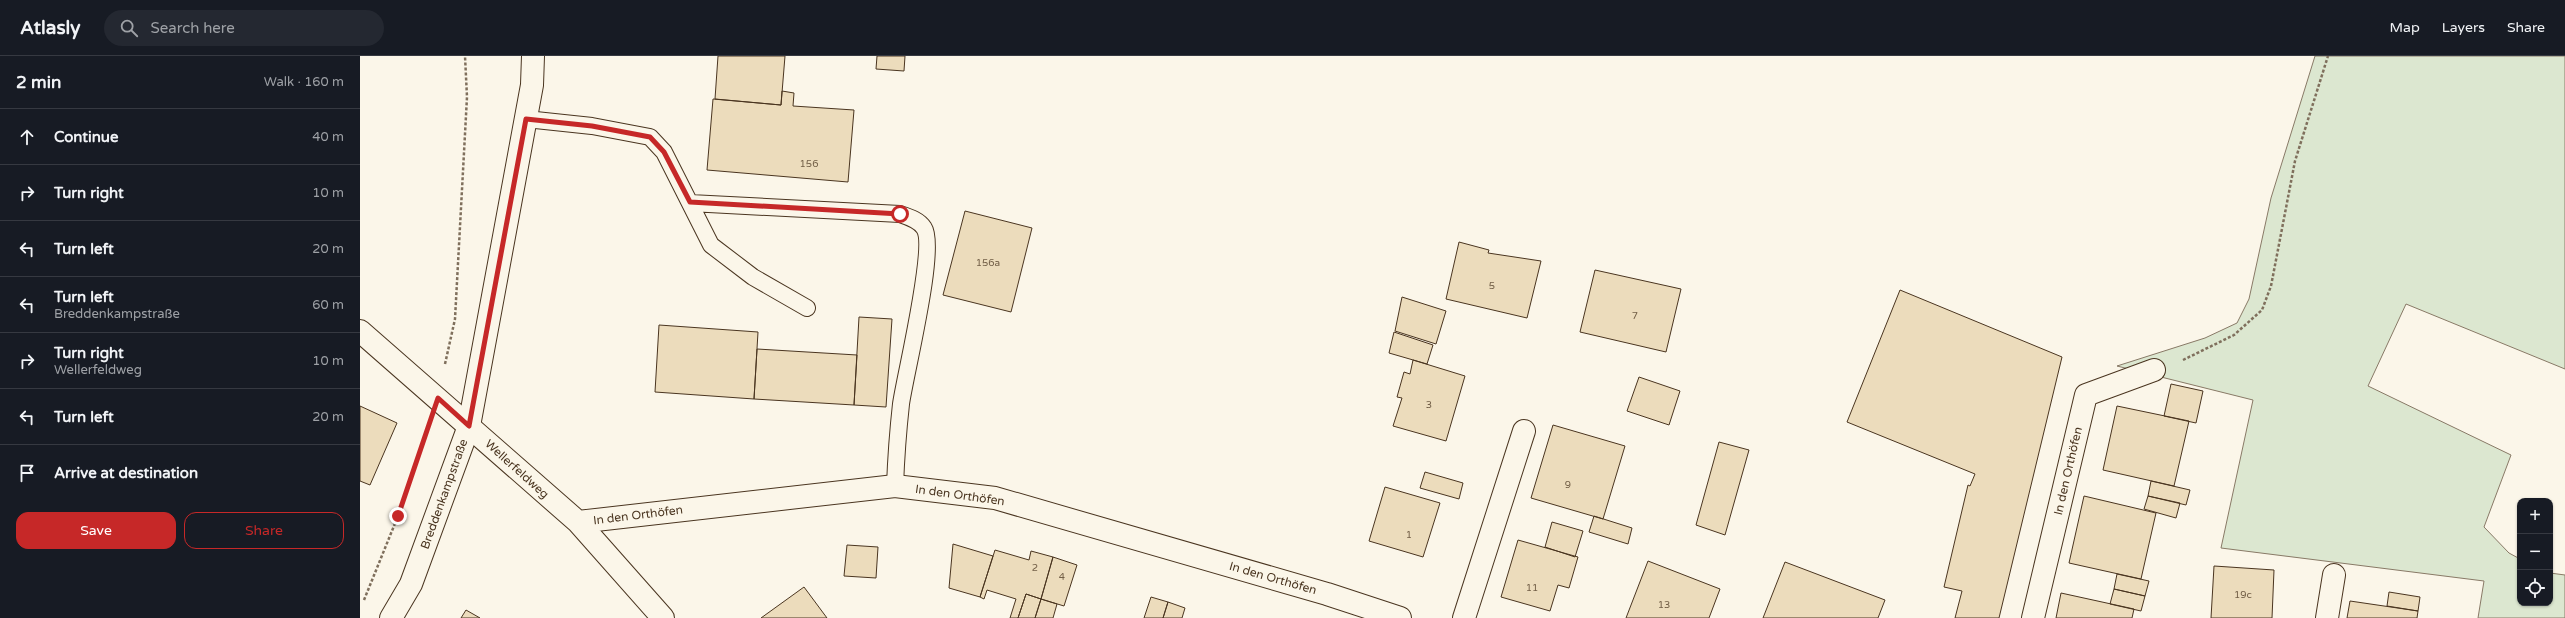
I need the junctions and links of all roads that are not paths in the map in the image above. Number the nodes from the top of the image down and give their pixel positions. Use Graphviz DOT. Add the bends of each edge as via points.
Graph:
graph roads {
  1 [pos="533,56"];
  2 [pos="526,119"];
  3 [pos="690,202"];
  4 [pos="807,308"];
  5 [pos="360,331"];
  6 [pos="2154,370"];
  7 [pos="469,426"];
  8 [pos="1524,431"];
  9 [pos="895,486"];
  10 [pos="578,522"];
  11 [pos="2334,575"];
  12 [pos="391,618"];
  13 [pos="664,618"];
  14 [pos="1400,618"];
  15 [pos="1464,618"];
  16 [pos="2033,618"];
  17 [pos="2327,618"];
  1 -- 2 [label="street, Breddenkampstraße" via="532,85"];
  2 -- 3 [label="lane" via="592,126 650,137 664,152"];
  2 -- 7 [label="street, Breddenkampstraße"];
  3 -- 4 [label="lane" via="711,244 754,277"];
  3 -- 9 [label="lane" via="900,214 914,219 924,228 928,243 901,405"];
  5 -- 7 [label="street, Wellerfeldweg"];
  6 -- 16 [label="street, In den Orthöfen" via="2086,395"];
  7 -- 10 [label="street, Wellerfeldweg"];
  7 -- 12 [label="street, Breddenkampstraße" via="411,584"];
  8 -- 15 [label="street"];
  9 -- 10 [label="street, In den Orthöfen"];
  9 -- 14 [label="street, In den Orthöfen" via="995,498 1327,594"];
  10 -- 13 [label="street, Wellerfeldweg"];
  11 -- 17 [label="street"];
}
